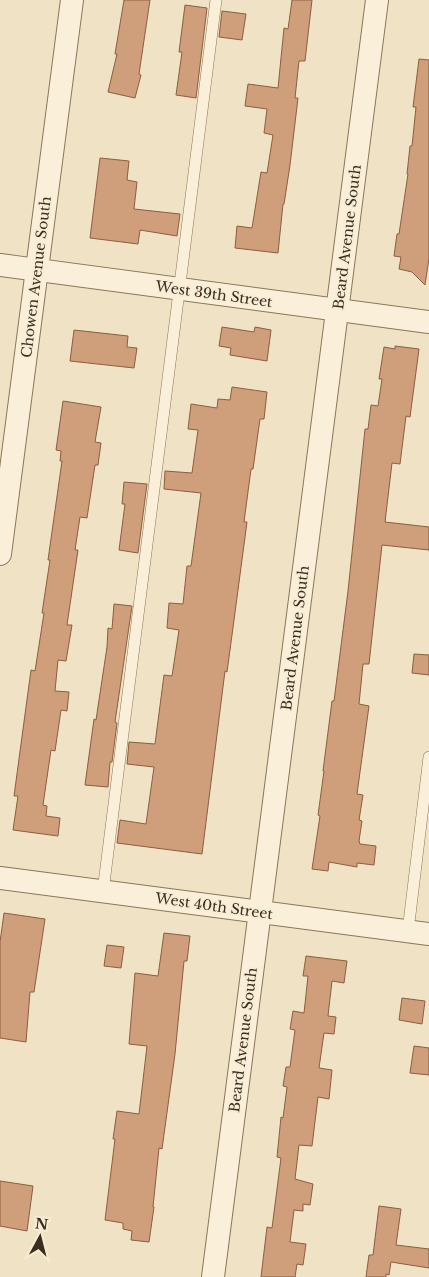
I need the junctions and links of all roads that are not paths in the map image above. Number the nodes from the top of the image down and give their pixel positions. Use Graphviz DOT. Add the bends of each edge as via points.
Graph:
graph roads {
  1 [pos="72,0"];
  2 [pos="216,0"];
  3 [pos="377,0"];
  4 [pos="0,265"];
  5 [pos="37,270"];
  6 [pos="180,289"];
  7 [pos="337,310"];
  8 [pos="429,322"];
  9 [pos="0,554"];
  10 [pos="429,757"];
  11 [pos="0,878"];
  12 [pos="103,891"];
  13 [pos="259,912"];
  14 [pos="418,933"];
  15 [pos="213,1277"];
  1 -- 5 [label="street, Chowen Avenue South"];
  2 -- 6 [label="lane"];
  3 -- 7 [label="street, Beard Avenue South"];
  4 -- 5 [label="street, West 39th Street"];
  5 -- 6 [label="street, West 39th Street"];
  5 -- 9 [label="street, Chowen Avenue South"];
  6 -- 7 [label="street, West 39th Street"];
  6 -- 12 [label="lane"];
  7 -- 8 [label="street, West 39th Street"];
  7 -- 13 [label="street, Beard Avenue South"];
  10 -- 14 [label="lane"];
  11 -- 12 [label="street, West 40th Street"];
  12 -- 13 [label="street, West 40th Street"];
  13 -- 14 [label="street, West 40th Street"];
  13 -- 15 [label="street, Beard Avenue South"];
}
